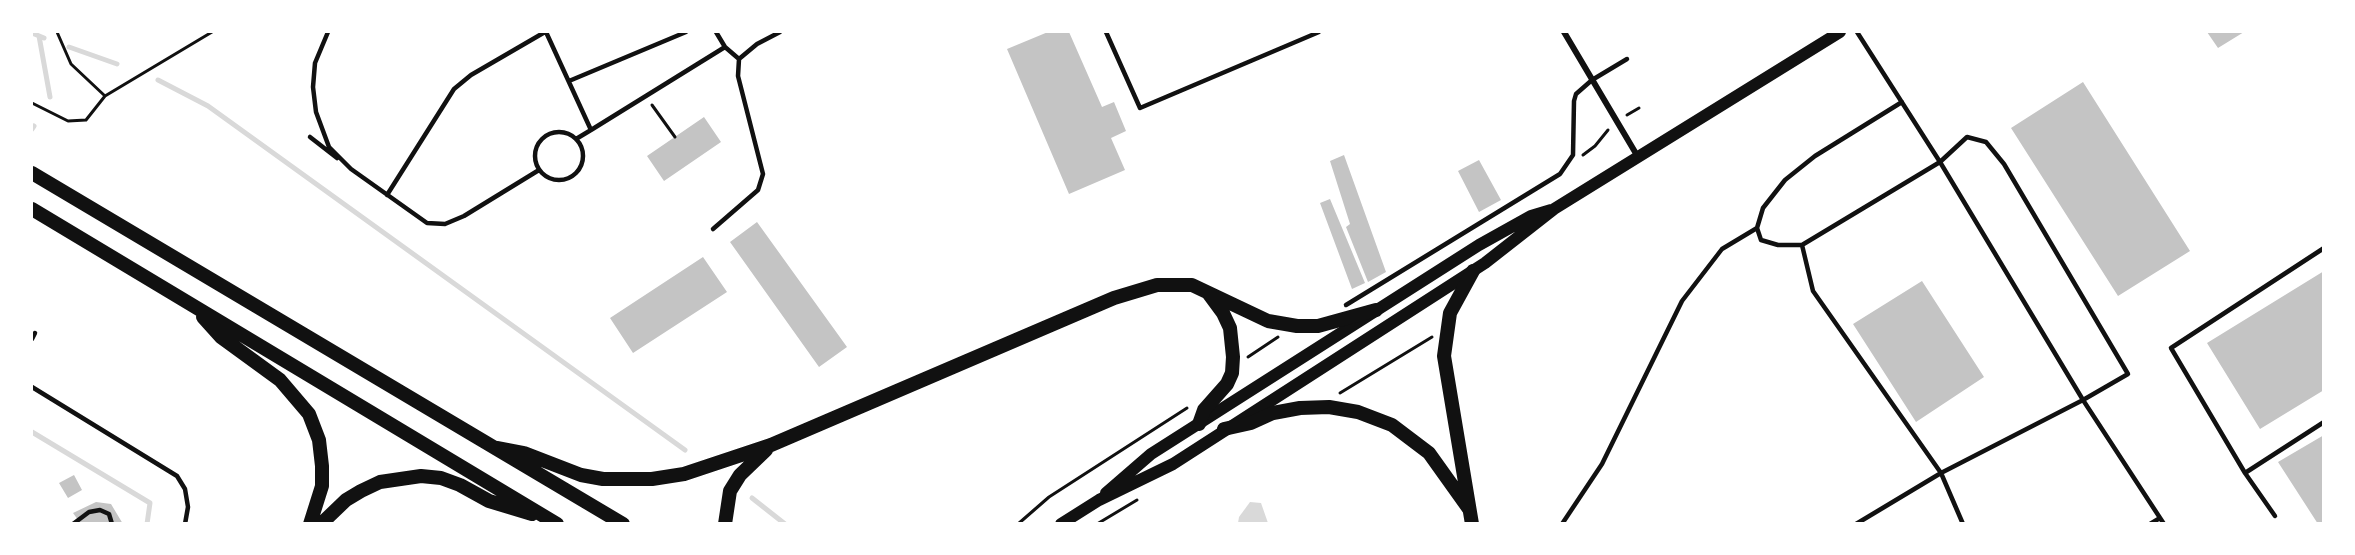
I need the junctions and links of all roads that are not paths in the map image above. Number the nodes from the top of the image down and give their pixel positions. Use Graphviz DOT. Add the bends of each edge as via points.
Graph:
graph roads {
  1 [pos="328,32"];
  2 [pos="545,32"];
  3 [pos="686,32"];
  4 [pos="716,32"];
  5 [pos="780,32"];
  6 [pos="1106,32"];
  7 [pos="1319,32"];
  8 [pos="1564,32"];
  9 [pos="1840,32"];
  10 [pos="1857,32"];
  11 [pos="725,47"];
  12 [pos="739,59"];
  13 [pos="1627,59"];
  14 [pos="1592,80"];
  15 [pos="569,81"];
  16 [pos="1902,102"];
  17 [pos="591,130"];
  18 [pos="310,137"];
  19 [pos="576,139"];
  20 [pos="1638,157"];
  21 [pos="1940,162"];
  22 [pos="351,169"];
  23 [pos="538,170"];
  24 [pos="32,173"];
  25 [pos="387,195"];
  26 [pos="32,209"];
  27 [pos="1554,209"];
  28 [pos="1757,228"];
  29 [pos="713,229"];
  30 [pos="1802,245"];
  31 [pos="2324,248"];
  32 [pos="1473,271"];
  33 [pos="1208,292"];
  34 [pos="1346,305"];
  35 [pos="196,308"];
  36 [pos="1376,310"];
  37 [pos="35,333"];
  38 [pos="32,339"];
  39 [pos="32,387"];
  40 [pos="2083,400"];
  41 [pos="2324,422"];
  42 [pos="1199,424"];
  43 [pos="1224,429"];
  44 [pos="771,445"];
  45 [pos="498,448"];
  46 [pos="1941,473"];
  47 [pos="2245,474"];
  48 [pos="1099,500"];
  49 [pos="1469,509"];
  50 [pos="2275,516"];
  51 [pos="2160,518"];
  52 [pos="551,520"];
  53 [pos="73,524"];
  54 [pos="112,524"];
  55 [pos="185,524"];
  56 [pos="310,524"];
  57 [pos="321,524"];
  58 [pos="623,524"];
  59 [pos="725,524"];
  60 [pos="1061,524"];
  61 [pos="1472,524"];
  62 [pos="1562,524"];
  63 [pos="1856,524"];
  64 [pos="1963,524"];
  65 [pos="2150,524"];
  66 [pos="2164,524"];
  1 -- 22 [label="lane" via="315,63 316,112 329,147"];
  2 -- 15 [label="lane"];
  2 -- 25 [label="lane" via="454,89"];
  3 -- 15 [label="lane"];
  4 -- 11 [label="lane"];
  5 -- 12 [label="lane"];
  6 -- 7 [label="lane" via="1140,108"];
  8 -- 14 [label="street"];
  9 -- 20 [label="main road"];
  10 -- 16 [label="lane"];
  11 -- 12 [label="lane"];
  11 -- 17 [label="lane"];
  12 -- 29 [label="lane" via="738,76 763,174 758,190"];
  13 -- 14 [label="lane"];
  14 -- 20 [label="street"];
  14 -- 34 [label="lane" via="1581,88 1574,101 1575,142 1569,164 1560,174"];
  15 -- 17 [label="lane"];
  16 -- 21 [label="lane"];
  16 -- 28 [label="lane" via="1815,156 1785,180 1763,208"];
  17 -- 19 [label="lane"];
  18 -- 22 [label="lane"];
  19 -- 23 [label="lane" via="562,132 546,135 536,147"];
  19 -- 23 [label="lane" via="582,161 574,174 560,180"];
  20 -- 27 [label="main road"];
  21 -- 30 [label="lane"];
  21 -- 40 [label="lane"];
  21 -- 40 [label="lane" via="1967,137 1986,142 2004,164 2128,374"];
  22 -- 25 [label="lane"];
  23 -- 25 [label="lane" via="445,224 427,223"];
  24 -- 45 [label="highway"];
  26 -- 35 [label="highway"];
  27 -- 32 [label="main road"];
  27 -- 36 [label="main road" via="1508,227"];
  28 -- 30 [label="lane" via="1761,240"];
  28 -- 62 [label="lane" via="1722,249 1682,301 1602,465"];
  30 -- 46 [label="lane" via="1813,291"];
  31 -- 47 [label="lane" via="2171,348"];
  32 -- 43 [label="main road"];
  32 -- 49 [label="highway" via="1450,313 1444,356"];
  33 -- 36 [label="highway" via="1268,321 1285,324 1318,326"];
  33 -- 42 [label="highway" via="1230,328 1232,373 1204,410"];
  33 -- 44 [label="highway" via="1173,283 1142,288"];
  35 -- 52 [label="highway"];
  35 -- 56 [label="highway" via="221,337 280,380 309,414 320,440 322,466 322,486"];
  36 -- 42 [label="main road"];
  37 -- 38 [label="lane"];
  39 -- 55 [label="lane" via="177,476 185,489 188,507"];
  40 -- 46 [label="lane"];
  40 -- 51 [label="lane"];
  41 -- 47 [label="lane"];
  42 -- 48 [label="main road" via="1151,454"];
  43 -- 48 [label="main road" via="1165,468"];
  43 -- 49 [label="highway" via="1300,408 1358,412 1392,425 1429,453"];
  44 -- 45 [label="highway" via="684,474 628,480 581,475 524,453"];
  44 -- 59 [label="highway" via="735,483"];
  45 -- 58 [label="highway"];
  46 -- 63 [label="lane"];
  46 -- 64 [label="lane"];
  47 -- 50 [label="lane"];
  48 -- 60 [label="main road"];
  49 -- 61 [label="highway"];
  51 -- 65 [label="lane"];
  51 -- 66 [label="lane"];
  52 -- 57 [label="highway" via="489,501 441,478 421,477 380,483 361,491"];
  53 -- 54 [label="lane" via="89,512 100,510 109,514"];
}
